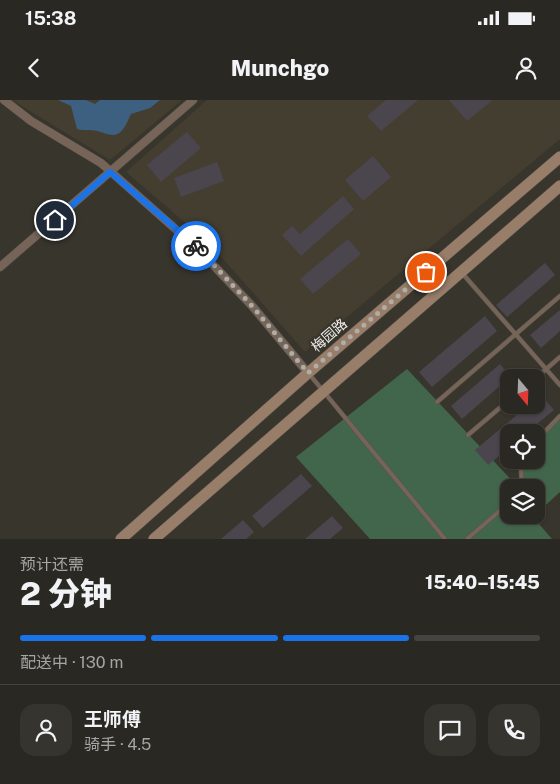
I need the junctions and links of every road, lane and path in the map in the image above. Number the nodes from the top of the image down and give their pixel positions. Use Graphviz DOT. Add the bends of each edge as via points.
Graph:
graph roads {
  1 [pos="4,100"];
  2 [pos="193,100"];
  3 [pos="560,157"];
  4 [pos="110,172"];
  5 [pos="560,186"];
  6 [pos="0,267"];
  7 [pos="460,272"];
  8 [pos="560,296"];
  9 [pos="515,334"];
  10 [pos="560,356"];
  11 [pos="546,369"];
  12 [pos="308,373"];
  13 [pos="560,385"];
  14 [pos="324,390"];
  15 [pos="437,402"];
  16 [pos="500,408"];
  17 [pos="560,416"];
  18 [pos="545,432"];
  19 [pos="468,435"];
  20 [pos="500,511"];
  21 [pos="121,539"];
  22 [pos="154,539"];
  23 [pos="445,539"];
  24 [pos="467,539"];
  1 -- 4 [label="street"];
  2 -- 4 [label="street"];
  3 -- 12 [label="main road, 梅园路"];
  4 -- 6 [label="street"];
  4 -- 12 [label="street" via="198,248"];
  5 -- 7 [label="main road"];
  7 -- 9 [label="lane"];
  7 -- 14 [label="main road"];
  8 -- 9 [label="lane"];
  9 -- 11 [label="lane"];
  9 -- 15 [label="lane"];
  10 -- 11 [label="lane"];
  11 -- 13 [label="lane"];
  12 -- 14 [label="lane"];
  12 -- 21 [label="main road, 梅园路"];
  14 -- 22 [label="main road"];
  14 -- 23 [label="lane"];
  16 -- 19 [label="lane"];
  17 -- 18 [label="lane"];
  20 -- 24 [label="lane"];
}
